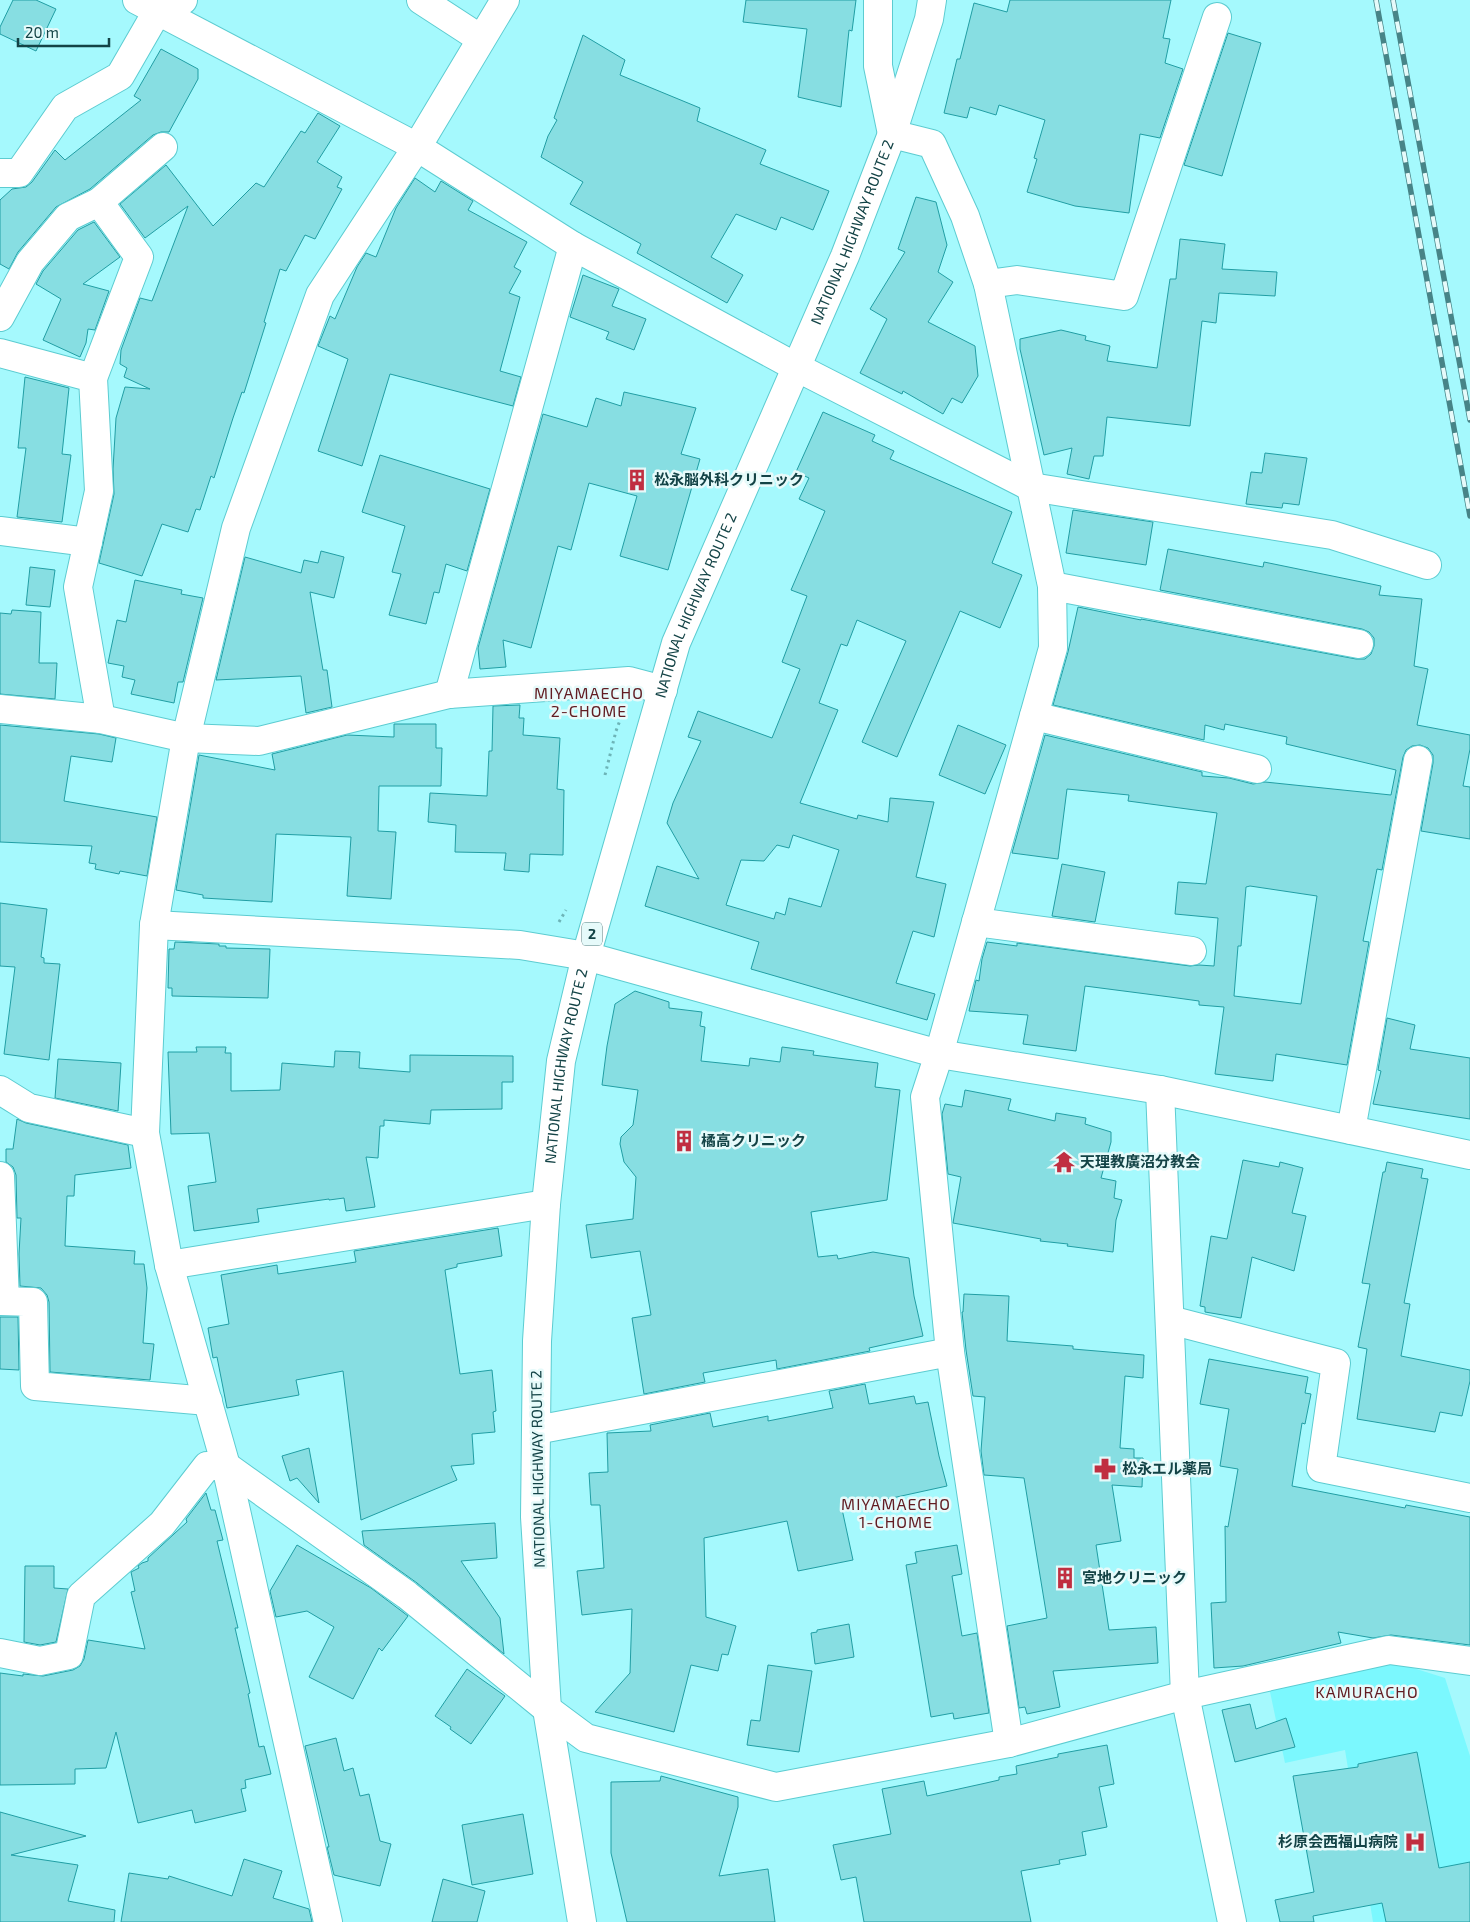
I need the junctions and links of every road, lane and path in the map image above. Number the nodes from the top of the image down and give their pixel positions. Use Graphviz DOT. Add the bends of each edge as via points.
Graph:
graph roads {
  1 [pos="421,0"];
  2 [pos="505,0"];
  3 [pos="878,0"];
  4 [pos="932,0"];
  5 [pos="159,3"];
  6 [pos="1217,17"];
  7 [pos="481,39"];
  8 [pos="892,134"];
  9 [pos="163,147"];
  10 [pos="417,147"];
  11 [pos="0,173"];
  12 [pos="99,202"];
  13 [pos="573,246"];
  14 [pos="988,284"];
  15 [pos="0,317"];
  16 [pos="0,353"];
  17 [pos="796,367"];
  18 [pos="93,378"];
  19 [pos="1031,487"];
  20 [pos="0,531"];
  21 [pos="88,542"];
  22 [pos="1427,565"];
  23 [pos="1052,586"];
  24 [pos="1359,644"];
  25 [pos="663,690"];
  26 [pos="449,694"];
  27 [pos="0,709"];
  28 [pos="1034,716"];
  29 [pos="101,719"];
  30 [pos="186,738"];
  31 [pos="1418,760"];
  32 [pos="1257,769"];
  33 [pos="976,922"];
  34 [pos="154,925"];
  35 [pos="1192,951"];
  36 [pos="586,956"];
  37 [pos="939,1054"];
  38 [pos="0,1090"];
  39 [pos="1160,1090"];
  40 [pos="1350,1130"];
  41 [pos="145,1134"];
  42 [pos="1470,1155"];
  43 [pos="0,1176"];
  44 [pos="546,1204"];
  45 [pos="169,1265"];
  46 [pos="2,1301"];
  47 [pos="1170,1320"];
  48 [pos="950,1352"];
  49 [pos="208,1401"];
  50 [pos="536,1430"];
  51 [pos="226,1466"];
  52 [pos="1470,1498"];
  53 [pos="0,1653"];
  54 [pos="1470,1662"];
  55 [pos="1185,1695"];
  56 [pos="547,1709"];
  57 [pos="1009,1743"];
  58 [pos="328,1922"];
  59 [pos="582,1922"];
  60 [pos="1232,1922"];
  1 -- 7 [label="main road"];
  2 -- 7 [label="main road"];
  3 -- 8 [label="main road" via="878,66"];
  4 -- 8 [label="main road, NATIONAL HIGHWAY ROUTE 2 / 2"];
  5 -- 10 [label="main road"];
  5 -- 11 [label="main road" via="120,76 65,107 19,173"];
  6 -- 14 [label="main road" via="1124,296 1018,280"];
  7 -- 10 [label="main road"];
  8 -- 14 [label="main road" via="932,144 965,216"];
  8 -- 17 [label="main road, NATIONAL HIGHWAY ROUTE 2 / 2" via="845,256"];
  9 -- 12 [label="main road"];
  10 -- 13 [label="main road"];
  10 -- 30 [label="main road" via="320,295 236,528"];
  12 -- 15 [label="main road" via="68,218 36,255"];
  12 -- 18 [label="main road" via="139,256"];
  13 -- 17 [label="main road"];
  13 -- 26 [label="main road"];
  14 -- 19 [label="main road"];
  16 -- 18 [label="main road"];
  17 -- 19 [label="main road"];
  17 -- 25 [label="main road, NATIONAL HIGHWAY ROUTE 2 / 2" via="676,643"];
  18 -- 21 [label="main road" via="99,492"];
  19 -- 22 [label="main road" via="1332,536"];
  19 -- 23 [label="main road"];
  20 -- 21 [label="main road"];
  21 -- 29 [label="main road" via="78,587"];
  23 -- 24 [label="main road"];
  23 -- 28 [label="main road" via="1053,648"];
  25 -- 26 [label="main road" via="629,681"];
  25 -- 36 [label="main road, NATIONAL HIGHWAY ROUTE 2 / 2"];
  26 -- 30 [label="main road" via="259,741"];
  27 -- 29 [label="main road"];
  28 -- 32 [label="main road"];
  28 -- 33 [label="main road"];
  29 -- 30 [label="main road"];
  30 -- 34 [label="main road"];
  31 -- 40 [label="main road"];
  33 -- 35 [label="main road"];
  33 -- 37 [label="main road"];
  34 -- 36 [label="main road" via="520,945"];
  34 -- 41 [label="main road"];
  36 -- 37 [label="main road"];
  36 -- 44 [label="main road, NATIONAL HIGHWAY ROUTE 2 / 2" via="562,1060"];
  37 -- 39 [label="main road"];
  37 -- 48 [label="main road" via="925,1097"];
  38 -- 41 [label="main road" via="29,1108"];
  39 -- 40 [label="main road"];
  39 -- 47 [label="main road"];
  40 -- 42 [label="main road"];
  41 -- 45 [label="main road"];
  43 -- 46 [label="main road"];
  44 -- 45 [label="main road"];
  44 -- 50 [label="main road, NATIONAL HIGHWAY ROUTE 2 / 2" via="537,1341"];
  45 -- 49 [label="main road"];
  46 -- 49 [label="main road" via="32,1302 35,1386"];
  47 -- 52 [label="main road" via="1336,1363 1321,1468"];
  47 -- 55 [label="main road"];
  48 -- 50 [label="main road"];
  48 -- 57 [label="main road"];
  49 -- 51 [label="main road"];
  50 -- 56 [label="main road, NATIONAL HIGHWAY ROUTE 2 / 2" via="535,1517"];
  51 -- 53 [label="main road" via="206,1466 162,1524 82,1596 69,1655 40,1661"];
  51 -- 56 [label="main road" via="407,1596"];
  51 -- 58 [label="main road"];
  54 -- 55 [label="main road" via="1389,1650"];
  55 -- 57 [label="main road"];
  55 -- 60 [label="main road"];
  56 -- 57 [label="main road" via="586,1738 776,1786"];
  56 -- 59 [label="main road, NATIONAL HIGHWAY ROUTE 2 / 2"];
}
